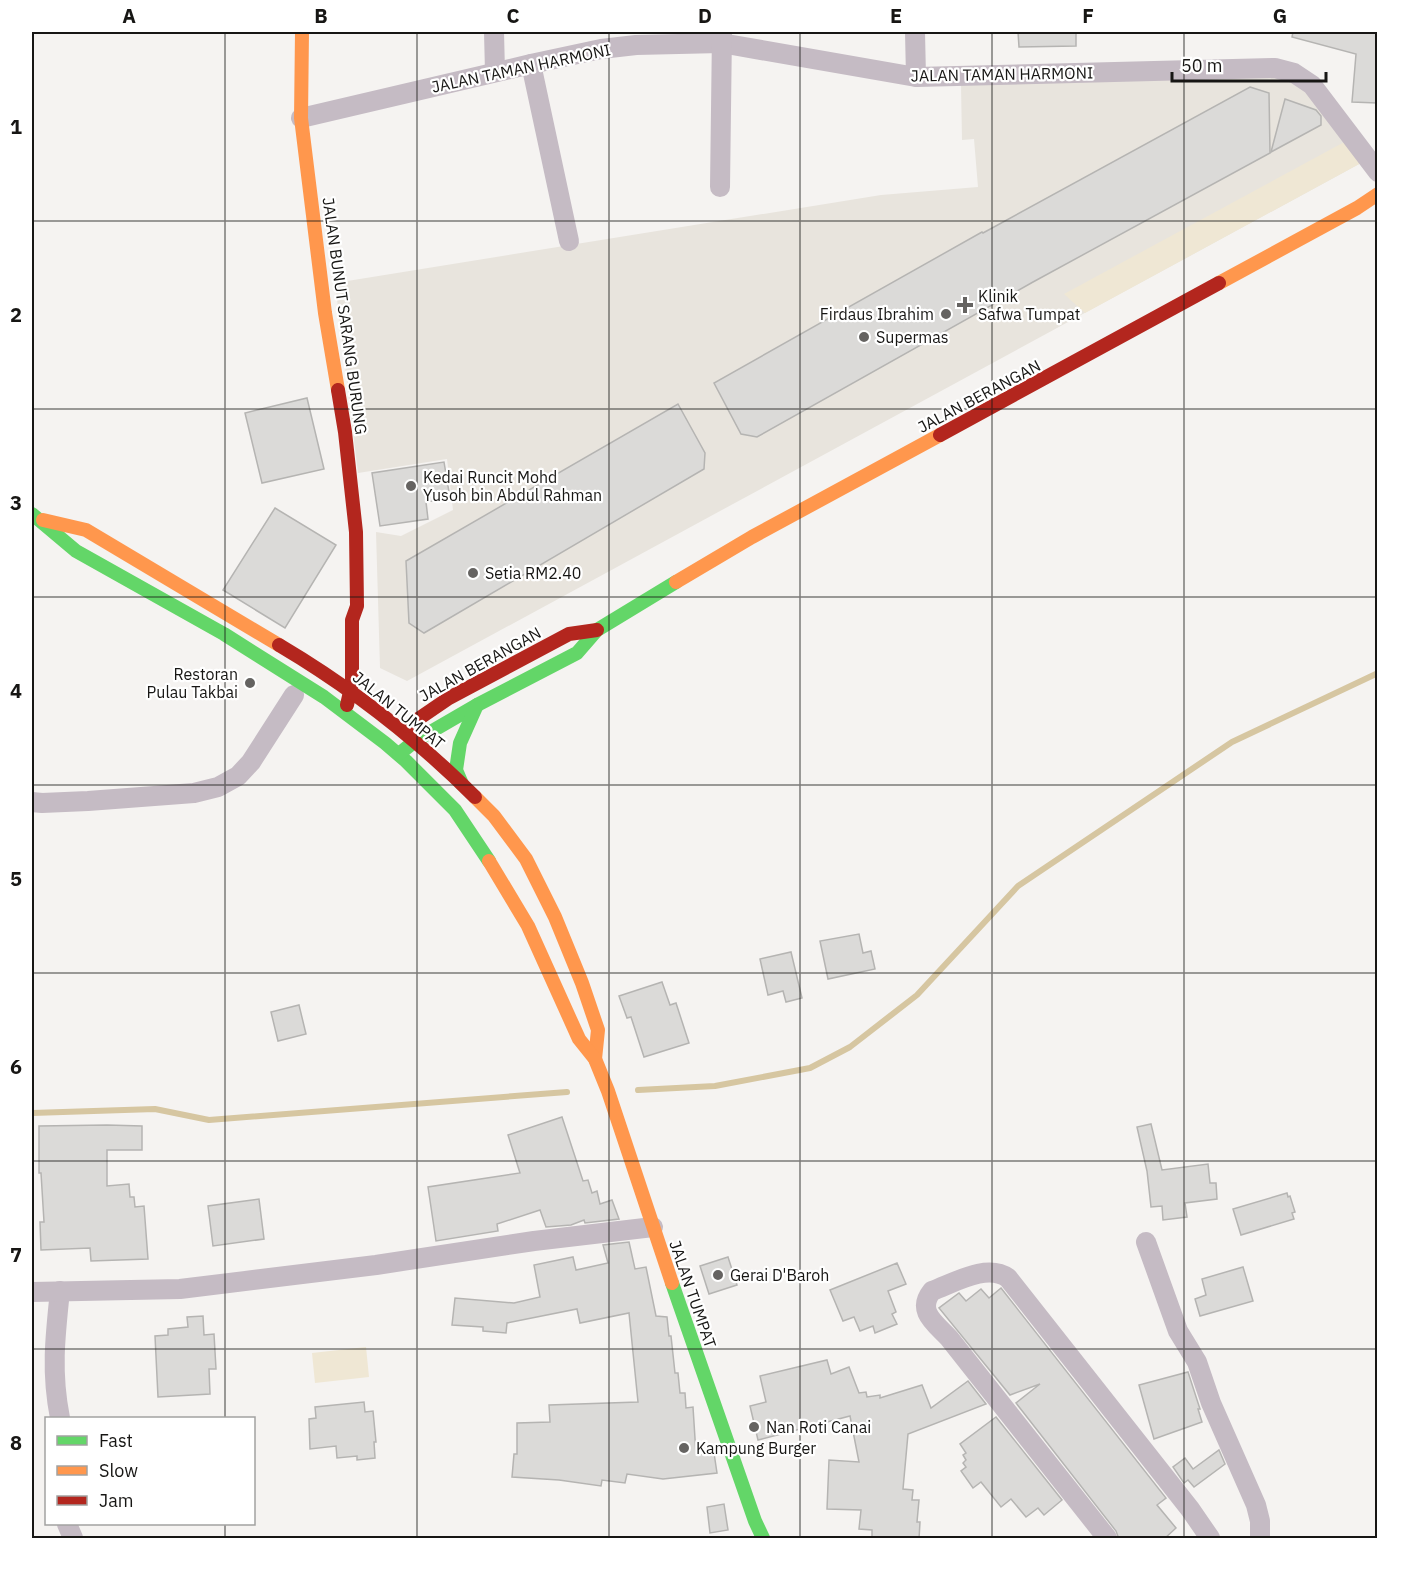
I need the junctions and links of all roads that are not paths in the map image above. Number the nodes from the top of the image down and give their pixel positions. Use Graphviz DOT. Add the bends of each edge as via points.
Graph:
graph roads {
  1 [pos="302,32"];
  2 [pos="494,32"];
  3 [pos="915,32"];
  4 [pos="722,37"];
  5 [pos="531,64"];
  6 [pos="495,72"];
  7 [pos="916,77"];
  8 [pos="301,118"];
  9 [pos="1377,172"];
  10 [pos="720,187"];
  11 [pos="1377,194"];
  12 [pos="569,241"];
  13 [pos="35,517"];
  14 [pos="357,606"];
  15 [pos="597,630"];
  16 [pos="224,634"];
  17 [pos="366,639"];
  18 [pos="353,648"];
  19 [pos="325,673"];
  20 [pos="366,685"];
  21 [pos="351,691"];
  22 [pos="298,698"];
  23 [pos="449,698"];
  24 [pos="364,700"];
  25 [pos="418,703"];
  26 [pos="477,705"];
  27 [pos="392,706"];
  28 [pos="376,709"];
  29 [pos="350,716"];
  30 [pos="402,730"];
  31 [pos="358,740"];
  32 [pos="415,741"];
  33 [pos="385,743"];
  34 [pos="399,754"];
  35 [pos="462,784"];
  36 [pos="32,802"];
  37 [pos="455,810"];
  38 [pos="595,1059"];
  39 [pos="653,1227"];
  40 [pos="1146,1242"];
  41 [pos="60,1291"];
  42 [pos="32,1292"];
  43 [pos="60,1417"];
  44 [pos="764,1539"];
  45 [pos="1107,1539"];
  46 [pos="1210,1539"];
  47 [pos="1260,1539"];
  1 -- 8 [label="main road, JALAN BUNUT SARANG BURUNG"];
  2 -- 6 [label="street"];
  3 -- 7 [label="street"];
  4 -- 5 [label="street, JALAN TAMAN HARMONI" via="612,48"];
  4 -- 7 [label="street, JALAN TAMAN HARMONI"];
  4 -- 10 [label="street"];
  5 -- 6 [label="street, JALAN TAMAN HARMONI"];
  5 -- 12 [label="street"];
  6 -- 8 [label="street, JALAN TAMAN HARMONI"];
  7 -- 9 [label="street, JALAN TAMAN HARMONI" via="1275,68 1294,73 1312,85"];
  8 -- 14 [label="main road, JALAN BUNUT SARANG BURUNG" via="325,313 345,432 356,532"];
  11 -- 15 [label="main road, JALAN BERANGAN" via="772,526"];
  13 -- 16 [label="main road, JALAN TUMPAT" via="76,551"];
  13 -- 19 [label="main road, JALAN TUMPAT" via="86,530"];
  14 -- 17 [label="main road, JALAN BUNUT SARANG BURUNG" via="364,620"];
  14 -- 18 [label="main road, JALAN BUNUT SARANG BURUNG" via="352,620"];
  15 -- 23 [label="main road, JALAN BERANGAN" via="569,634"];
  15 -- 26 [label="main road, JALAN BERANGAN" via="577,653"];
  16 -- 22 [label="main road"];
  16 -- 29 [label="main road, JALAN TUMPAT"];
  18 -- 19 [label="main road" via="338,669"];
  18 -- 21 [label="main road, JALAN BUNUT SARANG BURUNG"];
  19 -- 21 [label="main road, JALAN TUMPAT"];
  20 -- 24 [label="main road"];
  21 -- 24 [label="main road, JALAN TUMPAT"];
  21 -- 29 [label="main road, JALAN BUNUT SARANG BURUNG"];
  22 -- 36 [label="street" via="251,762 218,788 194,793"];
  23 -- 25 [label="main road"];
  23 -- 30 [label="main road, JALAN BERANGAN"];
  24 -- 28 [label="main road, JALAN TUMPAT"];
  24 -- 29 [label="main road"];
  26 -- 32 [label="main road, JALAN BERANGAN"];
  26 -- 35 [label="main road" via="460,743 456,770"];
  27 -- 28 [label="main road"];
  28 -- 30 [label="main road, JALAN TUMPAT"];
  29 -- 33 [label="main road, JALAN TUMPAT"];
  30 -- 32 [label="main road, JALAN TUMPAT"];
  30 -- 33 [label="main road, JALAN BERANGAN"];
  31 -- 37 [label="main road"];
  32 -- 34 [label="main road, JALAN BERANGAN"];
  32 -- 35 [label="main road, JALAN TUMPAT"];
  33 -- 34 [label="main road, JALAN TUMPAT"];
  34 -- 37 [label="main road, JALAN TUMPAT"];
  35 -- 38 [label="main road, JALAN TUMPAT" via="494,816 526,859 555,917 598,1030"];
  37 -- 38 [label="main road, JALAN TUMPAT" via="504,883 579,1039"];
  38 -- 39 [label="main road, JALAN TUMPAT"];
  39 -- 41 [label="street" via="180,1289"];
  39 -- 44 [label="main road, JALAN TUMPAT"];
  40 -- 47 [label="street" via="1178,1331 1197,1362 1256,1505"];
  41 -- 42 [label="street"];
  41 -- 43 [label="street" via="54,1345"];
  45 -- 46 [label="street" via="930,1318 925,1303 932,1290 979,1274 994,1272 1008,1278"];
}
